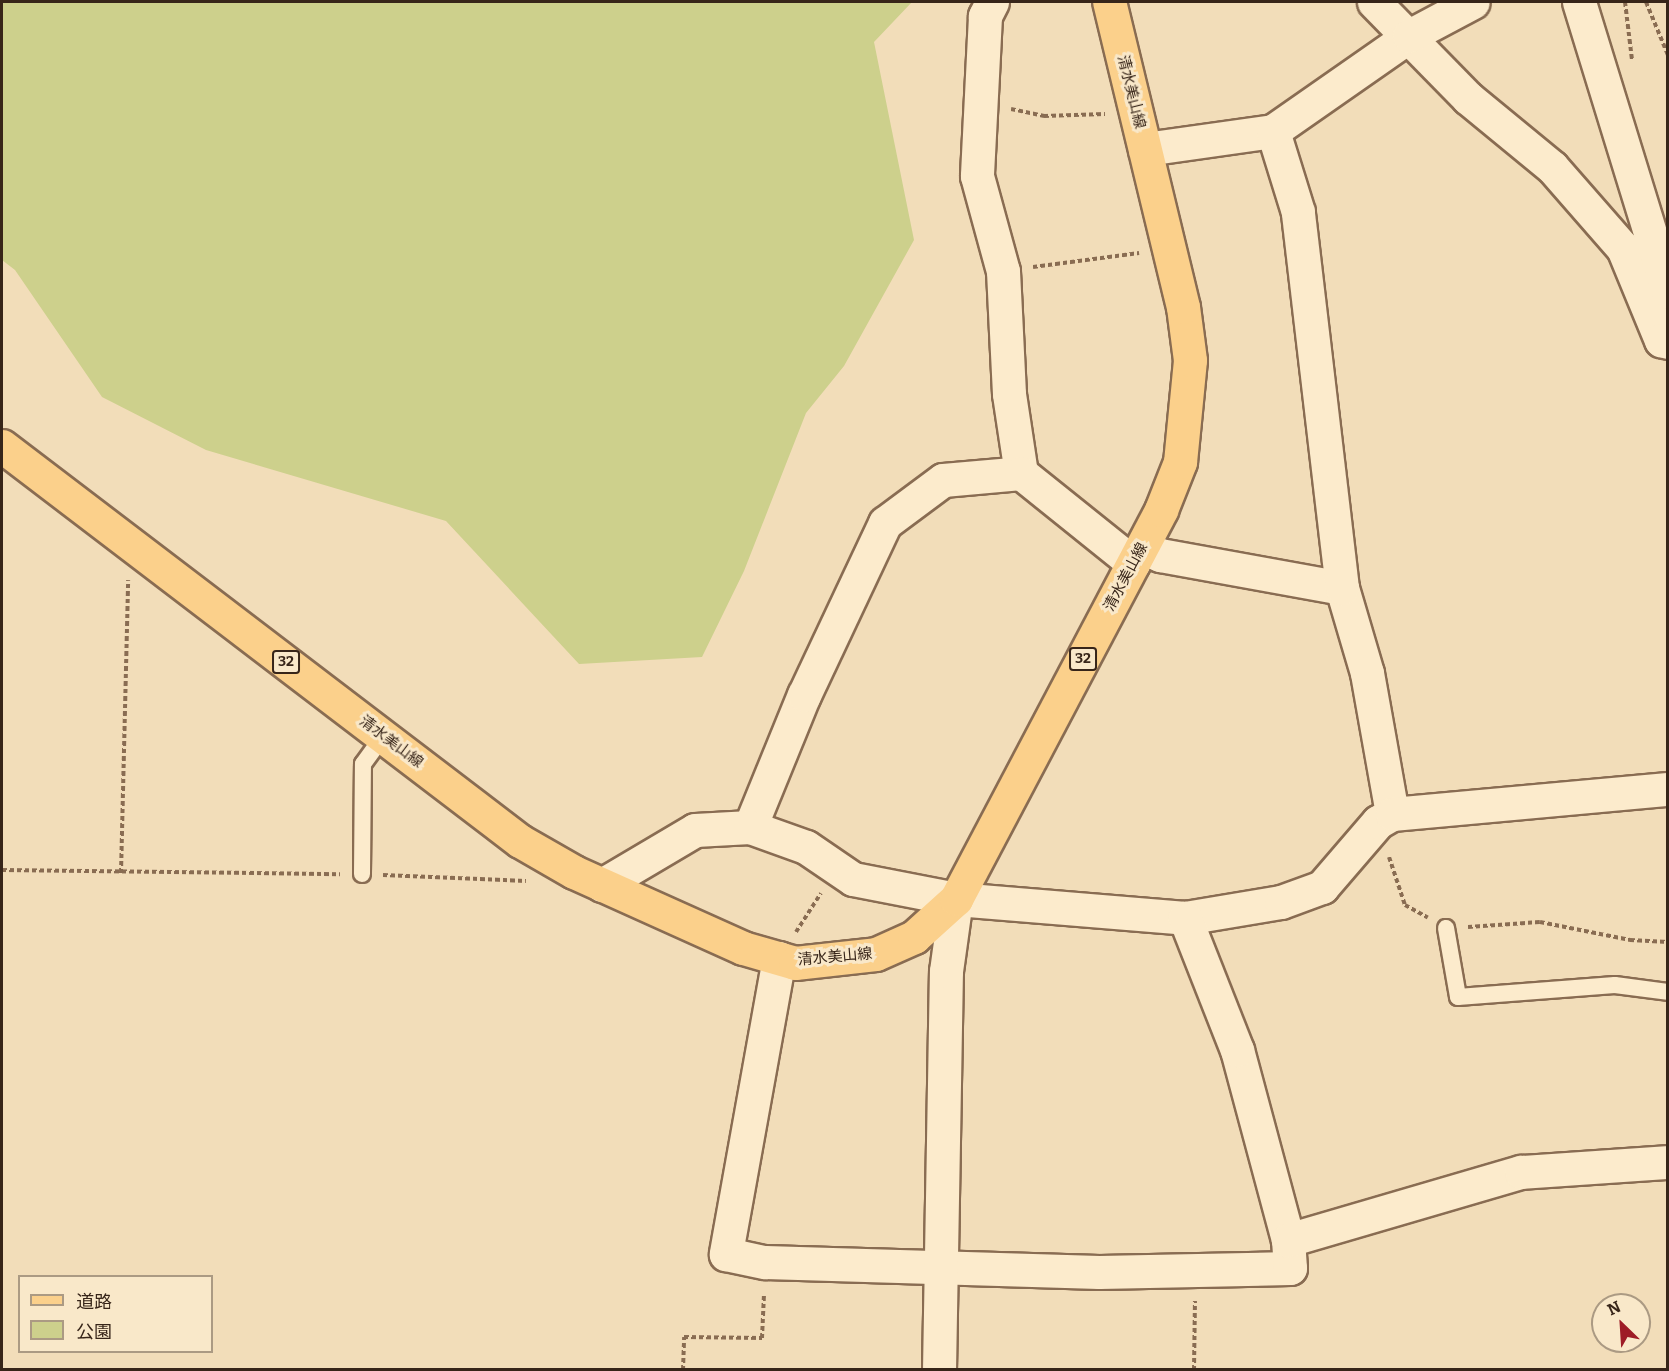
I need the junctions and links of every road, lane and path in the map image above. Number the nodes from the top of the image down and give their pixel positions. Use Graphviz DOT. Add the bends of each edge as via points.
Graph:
graph roads {
  1 [pos="992,2"];
  2 [pos="1109,2"];
  3 [pos="1374,2"];
  4 [pos="1473,2"];
  5 [pos="1579,2"];
  6 [pos="1646,2"];
  7 [pos="1409,36"];
  8 [pos="1668,55"];
  9 [pos="981,103"];
  10 [pos="1111,114"];
  11 [pos="1273,130"];
  12 [pos="1145,149"];
  13 [pos="1151,252"];
  14 [pos="1003,271"];
  15 [pos="1668,292"];
  16 [pos="1668,342"];
  17 [pos="2,446"];
  18 [pos="1021,473"];
  19 [pos="128,542"];
  20 [pos="1138,555"];
  21 [pos="1342,588"];
  22 [pos="383,736"];
  23 [pos="1668,789"];
  24 [pos="1385,818"];
  25 [pos="750,827"];
  26 [pos="837,868"];
  27 [pos="2,870"];
  28 [pos="121,873"];
  29 [pos="362,874"];
  30 [pos="588,878"];
  31 [pos="956,899"];
  32 [pos="1185,918"];
  33 [pos="1446,928"];
  34 [pos="1668,942"];
  35 [pos="779,958"];
  36 [pos="1668,992"];
  37 [pos="1668,1162"];
  38 [pos="1288,1240"];
  39 [pos="765,1262"];
  40 [pos="941,1267"];
  41 [pos="1196,1270"];
  42 [pos="683,1370"];
  43 [pos="939,1370"];
  44 [pos="1194,1370"];
  1 -- 9 [label="street" via="985,16"];
  2 -- 12 [label="main road, 清水美山線 / 32"];
  3 -- 7 [label="street"];
  4 -- 7 [label="street"];
  5 -- 15 [label="street"];
  6 -- 8 [label="path"];
  7 -- 11 [label="street"];
  7 -- 16 [label="street" via="1468,98 1552,167 1623,248 1661,340"];
  9 -- 10 [label="path" via="1044,116"];
  9 -- 14 [label="street" via="977,176"];
  11 -- 12 [label="street"];
  11 -- 21 [label="street" via="1298,212"];
  12 -- 20 [label="main road, 清水美山線 / 32" via="1183,307 1190,360 1180,462"];
  13 -- 14 [label="path"];
  14 -- 18 [label="street" via="1009,394"];
  17 -- 19 [label="main road, 清水美山線 / 32"];
  18 -- 20 [label="street"];
  18 -- 25 [label="street" via="943,480 885,523 804,695"];
  19 -- 22 [label="main road, 清水美山線 / 32"];
  19 -- 28 [label="path"];
  20 -- 21 [label="street" via="1160,555"];
  20 -- 31 [label="main road, 清水美山線 / 32"];
  21 -- 24 [label="street" via="1367,673"];
  22 -- 29 [label="lane" via="363,764"];
  22 -- 30 [label="main road, 清水美山線 / 32" via="519,841"];
  23 -- 24 [label="street"];
  24 -- 32 [label="street" via="1322,887 1281,902"];
  24 -- 33 [label="path" via="1405,905"];
  25 -- 26 [label="street" via="806,847"];
  25 -- 30 [label="street" via="695,830"];
  26 -- 31 [label="street" via="853,879"];
  26 -- 35 [label="path"];
  27 -- 28 [label="path"];
  28 -- 29 [label="path"];
  29 -- 30 [label="path" via="557,883"];
  30 -- 35 [label="main road, 清水美山線 / 32" via="743,948"];
  31 -- 32 [label="street"];
  31 -- 35 [label="main road, 清水美山線 / 32" via="914,938 876,954 795,963"];
  31 -- 40 [label="street" via="946,971"];
  32 -- 38 [label="street" via="1237,1050"];
  33 -- 34 [label="path" via="1540,922 1630,940"];
  33 -- 36 [label="lane" via="1458,997 1616,985"];
  35 -- 39 [label="street" via="726,1254"];
  37 -- 38 [label="street" via="1521,1172"];
  38 -- 41 [label="street" via="1290,1268"];
  39 -- 40 [label="street"];
  39 -- 42 [label="path" via="762,1338 684,1337"];
  40 -- 41 [label="street"];
  40 -- 43 [label="street"];
  41 -- 44 [label="path"];
}
